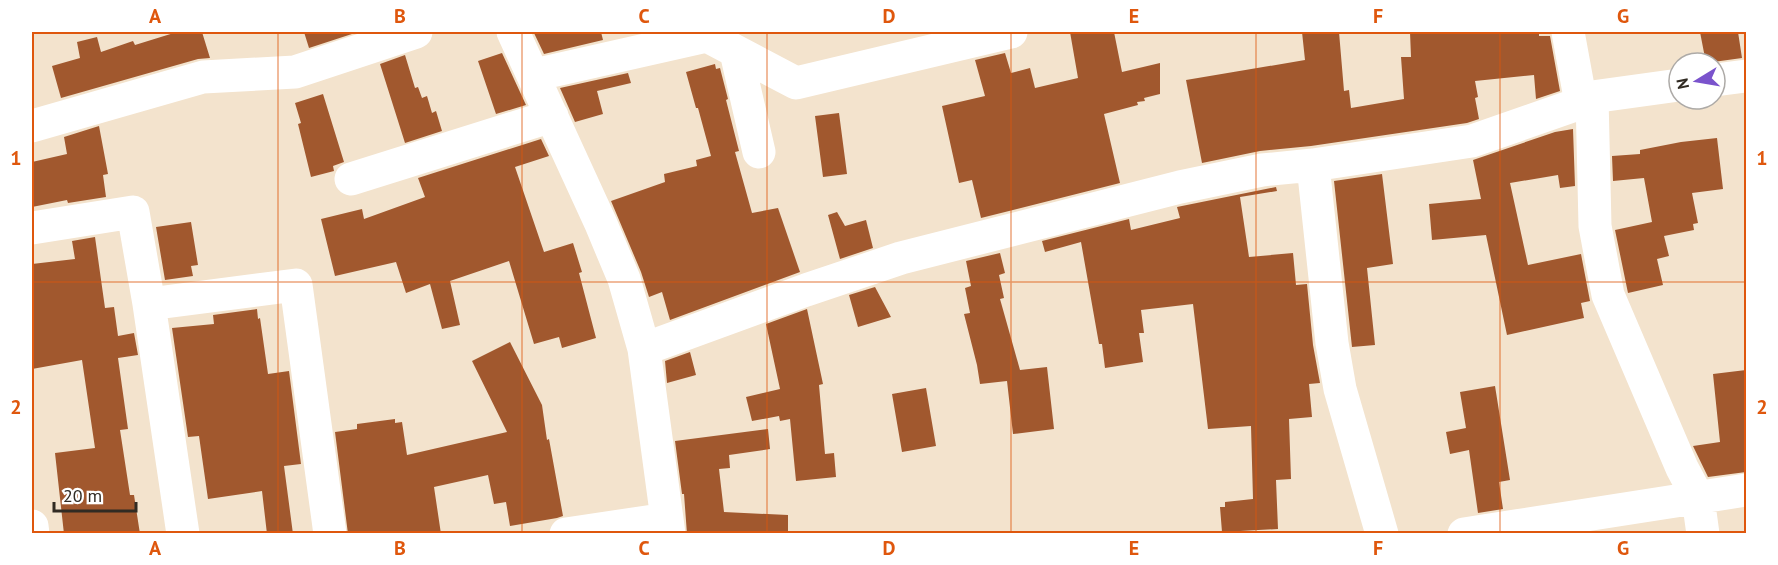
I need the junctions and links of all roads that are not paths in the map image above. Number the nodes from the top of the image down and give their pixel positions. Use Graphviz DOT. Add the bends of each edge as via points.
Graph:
graph roads {
  1 [pos="416,32"];
  2 [pos="513,32"];
  3 [pos="1011,32"];
  4 [pos="1568,32"];
  5 [pos="919,42"];
  6 [pos="736,52"];
  7 [pos="534,75"];
  8 [pos="1746,76"];
  9 [pos="1727,78"];
  10 [pos="1667,87"];
  11 [pos="1587,100"];
  12 [pos="552,116"];
  13 [pos="32,126"];
  14 [pos="759,152"];
  15 [pos="1313,165"];
  16 [pos="351,179"];
  17 [pos="32,228"];
  18 [pos="149,304"];
  19 [pos="644,349"];
  20 [pos="1746,490"];
  21 [pos="1698,498"];
  22 [pos="32,526"];
  23 [pos="668,526"];
  24 [pos="33,534"];
  25 [pos="183,534"];
  26 [pos="330,534"];
  27 [pos="567,534"];
  28 [pos="1382,534"];
  29 [pos="1464,534"];
  30 [pos="1703,534"];
  1 -- 13 [label="street" via="295,72 203,77"];
  2 -- 7 [label="street"];
  3 -- 5 [label="street"];
  4 -- 11 [label="street"];
  5 -- 6 [label="street" via="796,83"];
  6 -- 7 [label="street" via="707,36"];
  6 -- 14 [label="street"];
  7 -- 12 [label="street"];
  8 -- 9 [label="street"];
  10 -- 11 [label="street"];
  11 -- 15 [label="street" via="1472,141"];
  11 -- 21 [label="street" via="1595,226 1608,295"];
  12 -- 16 [label="street"];
  12 -- 19 [label="street" via="624,279"];
  15 -- 19 [label="street" via="1262,170 1180,187 901,258"];
  15 -- 28 [label="street" via="1340,389"];
  17 -- 18 [label="street" via="133,212"];
  18 -- 25 [label="street"];
  18 -- 26 [label="street" via="296,285"];
  19 -- 23 [label="street"];
  20 -- 21 [label="street"];
  21 -- 29 [label="street"];
  21 -- 30 [label="street"];
  22 -- 24 [label="street"];
  23 -- 27 [label="street"];
}
